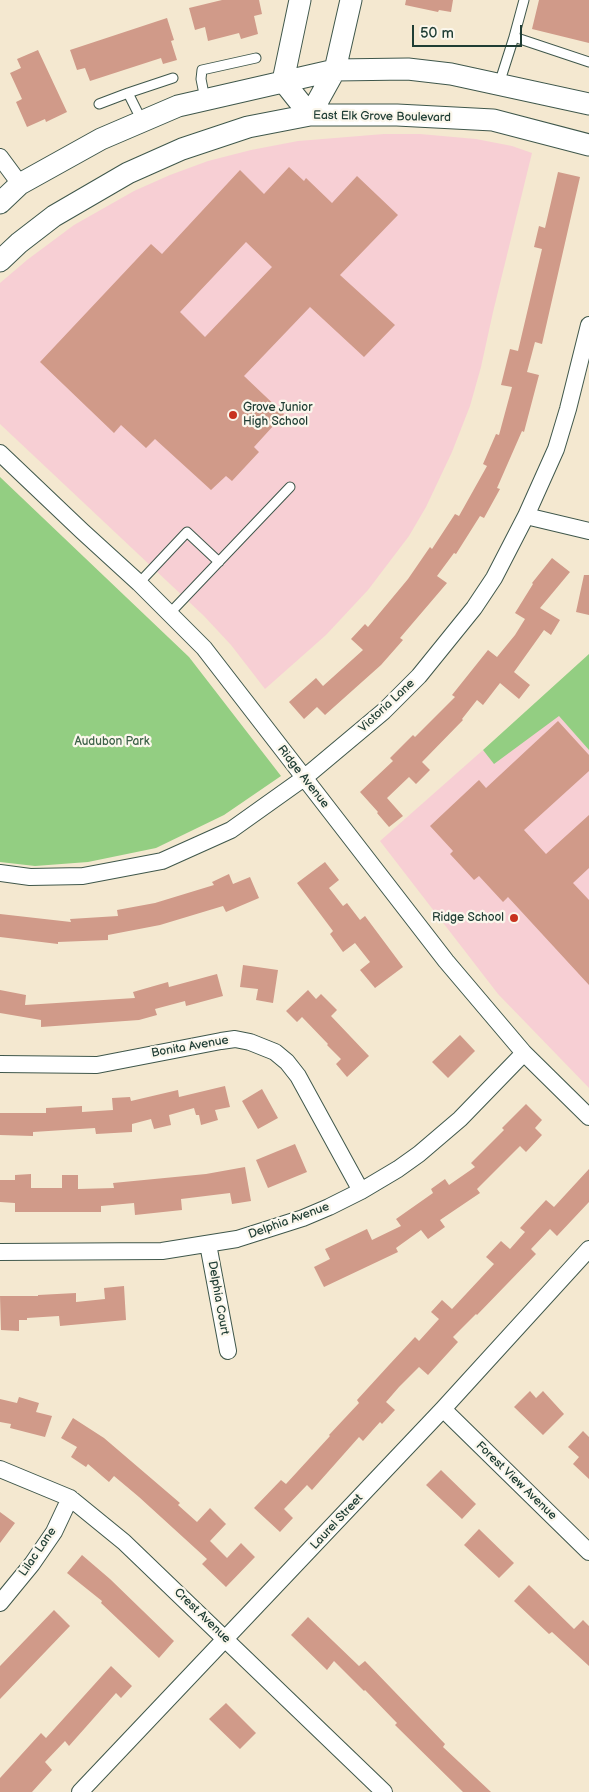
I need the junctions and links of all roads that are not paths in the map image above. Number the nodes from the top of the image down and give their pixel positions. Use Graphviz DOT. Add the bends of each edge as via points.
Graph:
graph roads {
  1 [pos="300,0"];
  2 [pos="351,0"];
  3 [pos="524,0"];
  4 [pos="514,37"];
  5 [pos="256,58"];
  6 [pos="589,62"];
  7 [pos="335,70"];
  8 [pos="172,78"];
  9 [pos="283,81"];
  10 [pos="499,84"];
  11 [pos="128,93"];
  12 [pos="205,99"];
  13 [pos="99,104"];
  14 [pos="589,104"];
  15 [pos="310,115"];
  16 [pos="142,121"];
  17 [pos="589,145"];
  18 [pos="0,157"];
  19 [pos="20,184"];
  20 [pos="0,203"];
  21 [pos="0,261"];
  22 [pos="588,333"];
  23 [pos="0,452"];
  24 [pos="290,486"];
  25 [pos="526,516"];
  26 [pos="589,531"];
  27 [pos="219,562"];
  28 [pos="139,583"];
  29 [pos="170,613"];
  30 [pos="304,778"];
  31 [pos="0,873"];
  32 [pos="524,1053"];
  33 [pos="0,1064"];
  34 [pos="589,1117"];
  35 [pos="361,1191"];
  36 [pos="208,1244"];
  37 [pos="589,1249"];
  38 [pos="0,1252"];
  39 [pos="228,1351"];
  40 [pos="443,1409"];
  41 [pos="0,1469"];
  42 [pos="70,1498"];
  43 [pos="589,1552"];
  44 [pos="0,1603"];
  45 [pos="226,1639"];
  46 [pos="80,1792"];
  47 [pos="384,1792"];
  1 -- 9 [label="street"];
  2 -- 7 [label="street"];
  3 -- 4 [label="lane"];
  4 -- 6 [label="lane"];
  4 -- 10 [label="lane"];
  5 -- 12 [label="lane" via="202,70"];
  7 -- 9 [label="street"];
  7 -- 10 [label="street" via="408,69"];
  7 -- 15 [label="street"];
  8 -- 11 [label="lane"];
  9 -- 12 [label="street"];
  9 -- 15 [label="street"];
  10 -- 14 [label="street"];
  11 -- 13 [label="lane"];
  11 -- 16 [label="lane"];
  12 -- 16 [label="street"];
  15 -- 17 [label="street, East Elk Grove Boulevard" via="397,114 493,120"];
  15 -- 21 [label="street, East Elk Grove Boulevard" via="248,127 182,149 128,173 54,216"];
  16 -- 19 [label="street" via="101,139"];
  18 -- 19 [label="street"];
  19 -- 20 [label="street"];
  22 -- 25 [label="street, Victoria Lane" via="556,449"];
  23 -- 28 [label="street, Ridge Avenue"];
  24 -- 27 [label="lane"];
  25 -- 26 [label="street"];
  25 -- 30 [label="street, Victoria Lane" via="494,578 474,608 419,676 384,711"];
  27 -- 28 [label="lane" via="187,532"];
  27 -- 29 [label="lane"];
  28 -- 29 [label="street, Ridge Avenue"];
  29 -- 30 [label="street, Ridge Avenue" via="204,648"];
  30 -- 31 [label="street, Victoria Lane" via="231,830 162,861 83,876 30,877"];
  30 -- 32 [label="street, Ridge Avenue" via="446,961"];
  32 -- 34 [label="street, Ridge Avenue"];
  32 -- 35 [label="street, Delphia Avenue" via="438,1139"];
  33 -- 35 [label="street, Bonita Avenue" via="97,1065 221,1041 250,1042 275,1052 298,1076"];
  35 -- 36 [label="street, Delphia Avenue" via="304,1218 237,1239"];
  36 -- 38 [label="street, Delphia Avenue" via="162,1251"];
  36 -- 39 [label="street, Delphia Court"];
  37 -- 40 [label="street, Laurel Street"];
  40 -- 43 [label="street, Forest View Avenue"];
  40 -- 45 [label="street, Laurel Street"];
  41 -- 42 [label="street, Crest Avenue"];
  42 -- 44 [label="street, Lilac Lane" via="48,1540"];
  42 -- 45 [label="street, Crest Avenue" via="124,1542"];
  45 -- 46 [label="street, Laurel Street"];
  45 -- 47 [label="street, Crest Avenue"];
}
